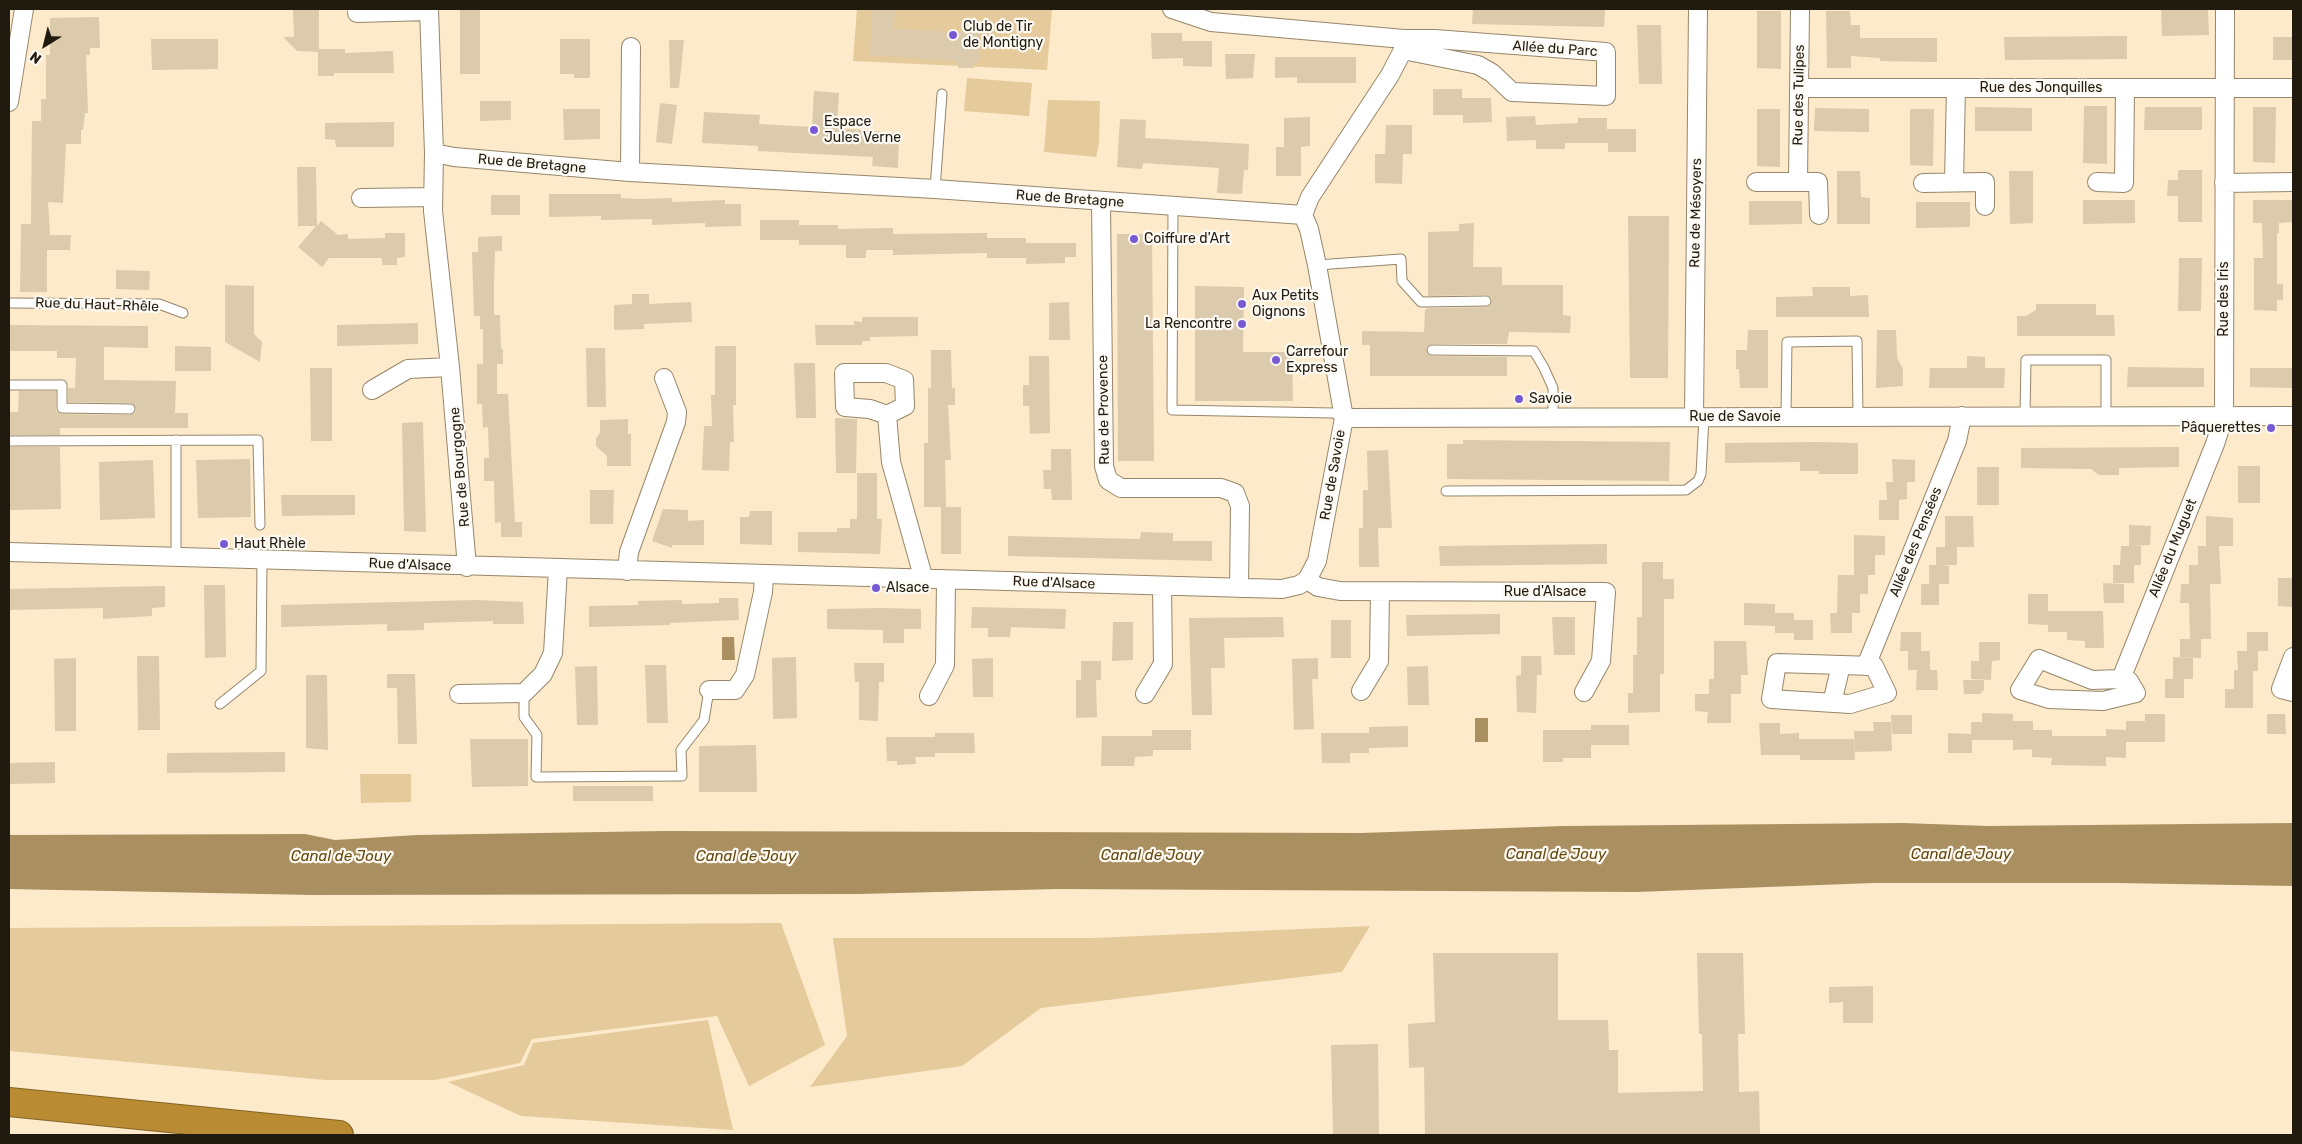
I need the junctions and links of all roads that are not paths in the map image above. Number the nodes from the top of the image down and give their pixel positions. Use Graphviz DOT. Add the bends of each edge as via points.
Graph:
graph roads {
  1 [pos="24,9"];
  2 [pos="1172,9"];
  3 [pos="1698,9"];
  4 [pos="1800,9"];
  5 [pos="2225,9"];
  6 [pos="429,10"];
  7 [pos="357,13"];
  8 [pos="1473,43"];
  9 [pos="1404,45"];
  10 [pos="631,47"];
  11 [pos="1478,64"];
  12 [pos="1800,88"];
  13 [pos="1956,88"];
  14 [pos="2125,88"];
  15 [pos="2225,88"];
  16 [pos="2293,88"];
  17 [pos="942,94"];
  18 [pos="9,102"];
  19 [pos="434,154"];
  20 [pos="630,172"];
  21 [pos="1756,182"];
  22 [pos="1798,182"];
  23 [pos="1954,182"];
  24 [pos="2097,182"];
  25 [pos="2293,182"];
  26 [pos="1923,183"];
  27 [pos="2224,183"];
  28 [pos="935,189"];
  29 [pos="433,197"];
  30 [pos="361,198"];
  31 [pos="1101,202"];
  32 [pos="1985,206"];
  33 [pos="1173,207"];
  34 [pos="1303,215"];
  35 [pos="1819,215"];
  36 [pos="1317,265"];
  37 [pos="1486,301"];
  38 [pos="9,303"];
  39 [pos="183,313"];
  40 [pos="1432,350"];
  41 [pos="450,367"];
  42 [pos="664,378"];
  43 [pos="9,385"];
  44 [pos="372,390"];
  45 [pos="130,409"];
  46 [pos="887,415"];
  47 [pos="1962,416"];
  48 [pos="2106,416"];
  49 [pos="2224,416"];
  50 [pos="2293,416"];
  51 [pos="1553,417"];
  52 [pos="1699,417"];
  53 [pos="1786,417"];
  54 [pos="1858,417"];
  55 [pos="2026,417"];
  56 [pos="1344,418"];
  57 [pos="176,440"];
  58 [pos="9,441"];
  59 [pos="1446,491"];
  60 [pos="260,524"];
  61 [pos="9,552"];
  62 [pos="176,558"];
  63 [pos="262,561"];
  64 [pos="467,567"];
  65 [pos="558,569"];
  66 [pos="627,571"];
  67 [pos="764,575"];
  68 [pos="924,580"];
  69 [pos="946,580"];
  70 [pos="1307,580"];
  71 [pos="1162,586"];
  72 [pos="1239,588"];
  73 [pos="1380,592"];
  74 [pos="2293,657"];
  75 [pos="1841,665"];
  76 [pos="1866,666"];
  77 [pos="2122,679"];
  78 [pos="709,690"];
  79 [pos="1361,691"];
  80 [pos="1584,692"];
  81 [pos="2293,692"];
  82 [pos="524,693"];
  83 [pos="459,694"];
  84 [pos="1145,694"];
  85 [pos="929,696"];
  86 [pos="1832,703"];
  87 [pos="220,704"];
  88 [pos="9,1102"];
  89 [pos="339,1135"];
  1 -- 18 [label="street"];
  2 -- 9 [label="street, Allée du Parc" via="1211,22"];
  3 -- 52 [label="street, Rue de Mésoyers"];
  4 -- 12 [label="street, Rue des Tulipes"];
  5 -- 15 [label="street, Rue des Iris"];
  6 -- 7 [label="street, Rue de Bourgogne"];
  6 -- 19 [label="street, Rue de Bourgogne"];
  8 -- 9 [label="street, Allée du Parc" via="1435,39"];
  8 -- 11 [label="street"];
  8 -- 11 [label="street, Allée du Parc" via="1606,52 1606,96 1512,92"];
  9 -- 11 [label="street, Allée du Parc"];
  9 -- 34 [label="street" via="1390,76 1310,197"];
  10 -- 20 [label="street"];
  12 -- 13 [label="street, Rue des Jonquilles"];
  12 -- 22 [label="street, Rue des Tulipes"];
  13 -- 14 [label="street, Rue des Jonquilles"];
  13 -- 23 [label="street"];
  14 -- 15 [label="street, Rue des Jonquilles"];
  14 -- 24 [label="street" via="2124,183"];
  15 -- 16 [label="street, Rue des Jonquilles"];
  15 -- 27 [label="street, Rue des Iris"];
  17 -- 28 [label="lane"];
  19 -- 20 [label="street, Rue de Bretagne"];
  19 -- 29 [label="street, Rue de Bourgogne"];
  20 -- 28 [label="street, Rue de Bretagne"];
  21 -- 22 [label="street"];
  22 -- 35 [label="street" via="1818,182"];
  23 -- 26 [label="street"];
  23 -- 32 [label="street" via="1985,182"];
  25 -- 27 [label="street"];
  27 -- 49 [label="street, Rue des Iris"];
  28 -- 31 [label="street, Rue de Bretagne"];
  29 -- 30 [label="street"];
  29 -- 41 [label="street, Rue de Bourgogne"];
  31 -- 33 [label="street, Rue de Bretagne"];
  31 -- 72 [label="street, Rue de Provence" via="1104,466 1108,480 1121,488 1221,488 1235,493 1240,506"];
  33 -- 34 [label="street, Rue de Bretagne"];
  33 -- 56 [label="lane" via="1172,410 1324,413"];
  34 -- 36 [label="street"];
  36 -- 37 [label="lane" via="1401,259 1402,281 1421,302"];
  36 -- 56 [label="street"];
  38 -- 39 [label="lane, Rue du Haut-Rhêle" via="158,304"];
  40 -- 51 [label="lane" via="1534,351 1553,388"];
  41 -- 44 [label="street" via="408,369"];
  41 -- 64 [label="street, Rue de Bourgogne"];
  42 -- 66 [label="street" via="677,412 676,422 627,560"];
  43 -- 45 [label="lane" via="62,385 62,408"];
  46 -- 68 [label="street" via="891,462"];
  47 -- 54 [label="street, Rue de Savoie"];
  47 -- 55 [label="street, Rue de Savoie"];
  47 -- 76 [label="street, Allée des Pensées" via="1957,441"];
  48 -- 49 [label="street, Rue de Savoie"];
  48 -- 55 [label="street, Rue de Savoie"];
  48 -- 55 [label="lane" via="2106,360 2026,360"];
  49 -- 50 [label="street, Rue de Savoie"];
  49 -- 77 [label="street, Allée du Muguet"];
  51 -- 52 [label="street, Rue de Savoie"];
  51 -- 56 [label="street, Rue de Savoie"];
  52 -- 53 [label="street, Rue de Savoie"];
  52 -- 59 [label="lane" via="1701,474 1698,481 1686,490"];
  53 -- 54 [label="street, Rue de Savoie"];
  53 -- 54 [label="lane" via="1787,342 1857,341"];
  56 -- 70 [label="street, Rue de Savoie" via="1317,561"];
  57 -- 58 [label="lane"];
  57 -- 60 [label="lane" via="258,440"];
  57 -- 62 [label="lane"];
  61 -- 62 [label="street, Rue d'Alsace"];
  62 -- 63 [label="street, Rue d'Alsace"];
  63 -- 64 [label="street, Rue d'Alsace"];
  63 -- 87 [label="lane" via="261,671"];
  64 -- 65 [label="street, Rue d'Alsace"];
  65 -- 66 [label="street, Rue d'Alsace"];
  65 -- 82 [label="street" via="553,652 543,674"];
  66 -- 67 [label="street, Rue d'Alsace"];
  67 -- 68 [label="street, Rue d'Alsace"];
  67 -- 78 [label="street" via="745,675 735,690"];
  68 -- 69 [label="street, Rue d'Alsace"];
  69 -- 71 [label="street, Rue d'Alsace"];
  69 -- 85 [label="street" via="945,665"];
  70 -- 72 [label="street, Rue d'Alsace" via="1282,589"];
  70 -- 73 [label="street, Rue d'Alsace" via="1327,589"];
  71 -- 72 [label="street, Rue d'Alsace"];
  71 -- 84 [label="street" via="1163,664"];
  73 -- 79 [label="street" via="1379,661"];
  73 -- 80 [label="street, Rue d'Alsace" via="1606,592 1602,661"];
  74 -- 81 [label="street" via="2281,689"];
  75 -- 76 [label="street"];
  75 -- 86 [label="street"];
  75 -- 86 [label="street" via="1776,663 1771,699"];
  76 -- 86 [label="street" via="1874,666 1887,693 1850,704"];
  77 -- 77 [label="street" via="2129,681 2136,693 2103,701 2049,699 2020,690 2039,659 2092,680"];
  78 -- 82 [label="lane" via="704,720 681,750 682,776 536,777 537,735 524,717"];
  82 -- 83 [label="street"];
  88 -- 89 [label="highway"];
}
